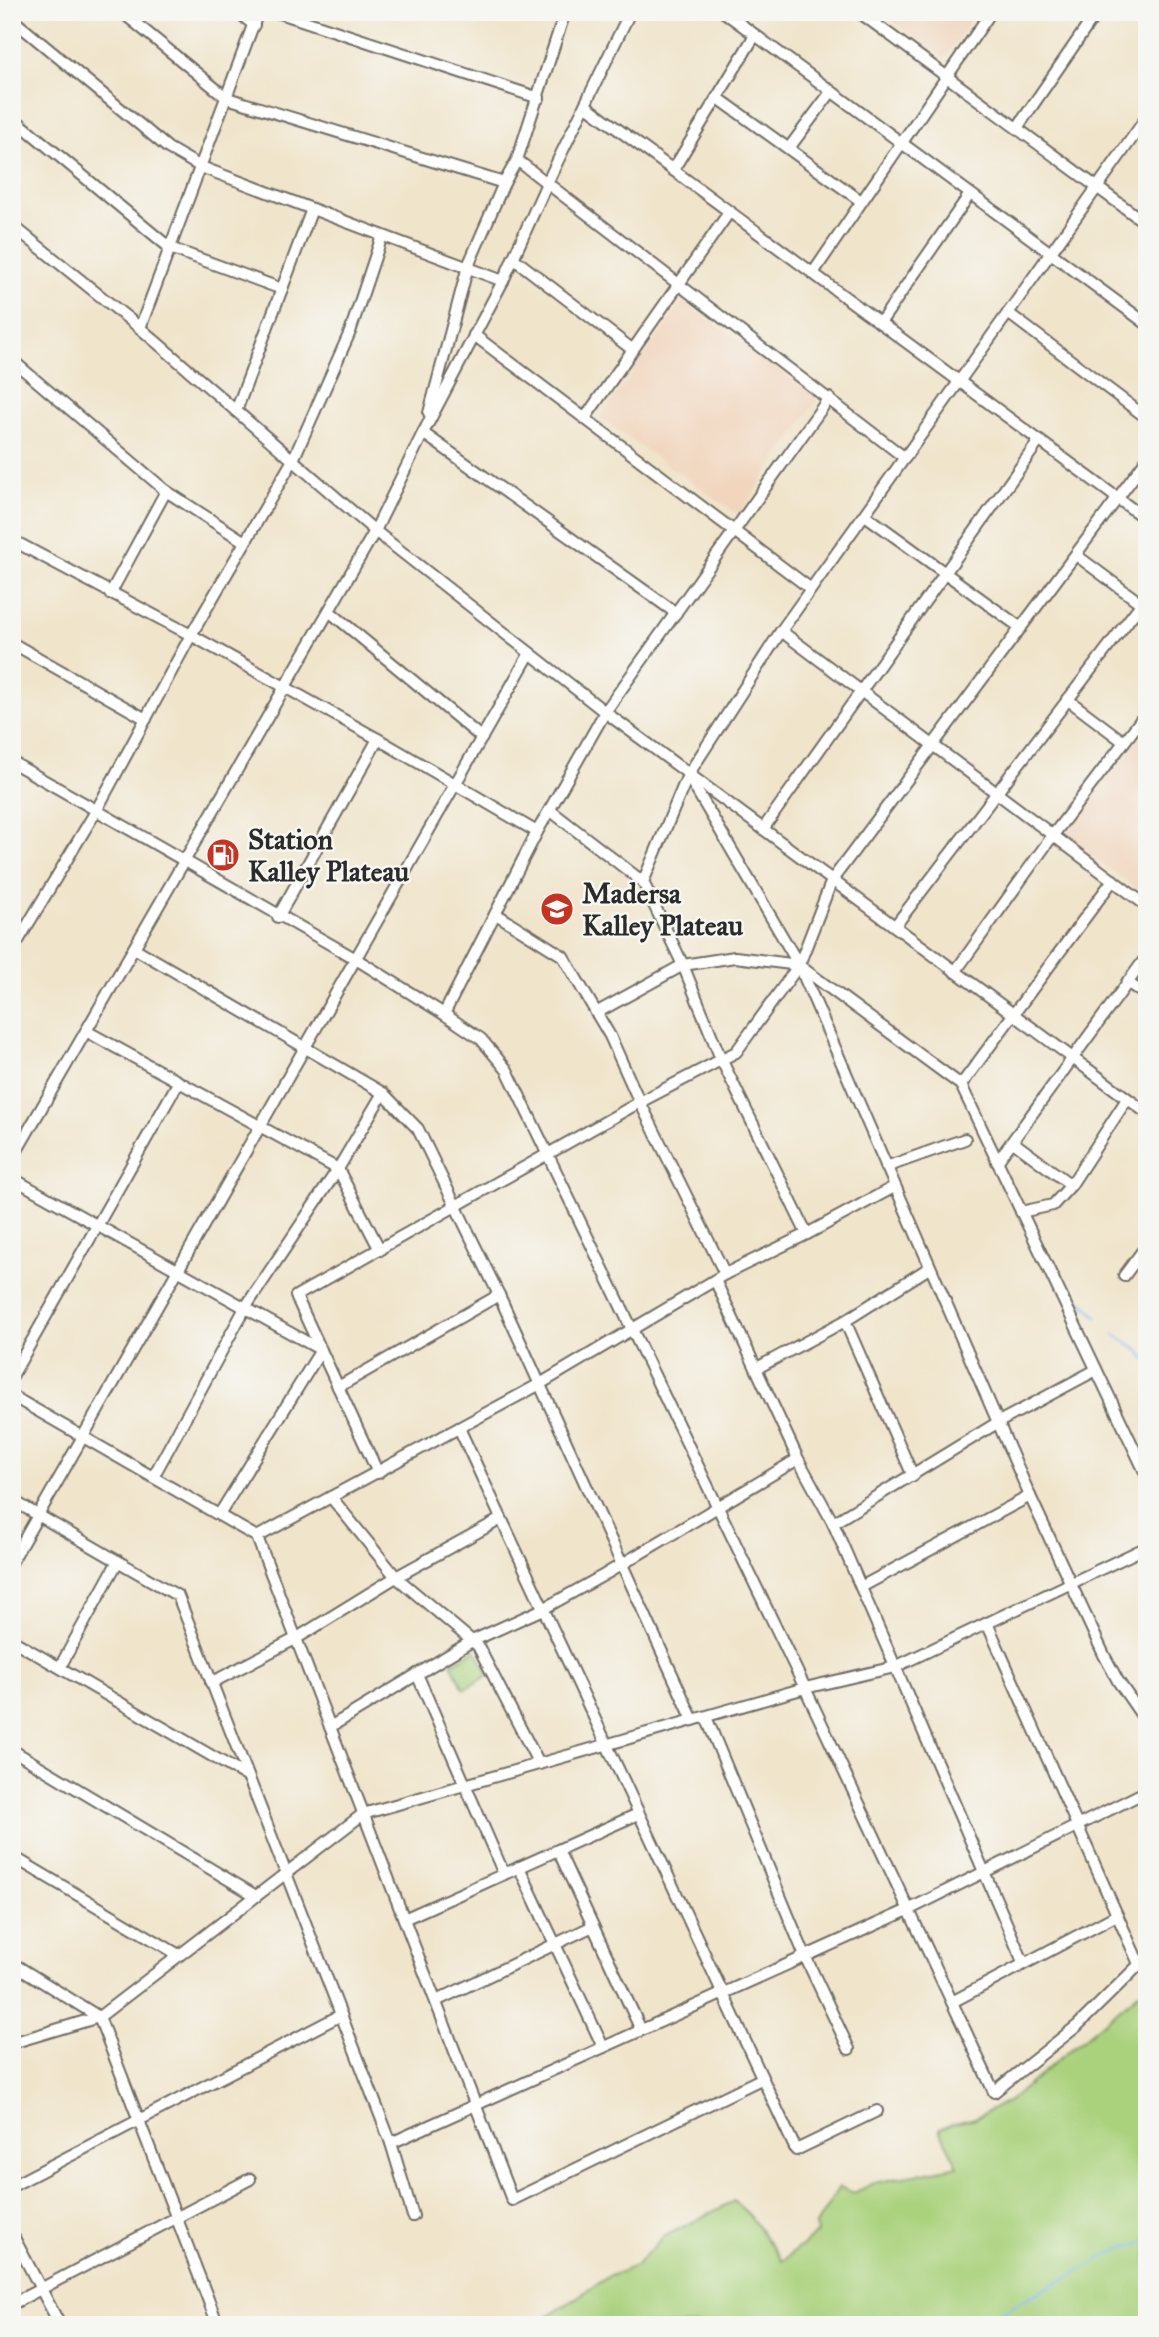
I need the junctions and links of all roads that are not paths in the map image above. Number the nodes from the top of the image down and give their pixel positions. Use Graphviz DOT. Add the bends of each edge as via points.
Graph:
graph roads {
  1 [pos="122,12"];
  2 [pos="239,12"];
  3 [pos="258,12"];
  4 [pos="277,12"];
  5 [pos="565,12"];
  6 [pos="630,12"];
  7 [pos="724,12"];
  8 [pos="859,12"];
  9 [pos="990,12"];
  10 [pos="1097,12"];
  11 [pos="12,19"];
  12 [pos="254,25"];
  13 [pos="755,35"];
  14 [pos="947,76"];
  15 [pos="831,92"];
  16 [pos="227,98"];
  17 [pos="539,98"];
  18 [pos="718,98"];
  19 [pos="585,105"];
  20 [pos="12,117"];
  21 [pos="1147,117"];
  22 [pos="1017,128"];
  23 [pos="901,143"];
  24 [pos="789,148"];
  25 [pos="517,160"];
  26 [pos="201,167"];
  27 [pos="674,170"];
  28 [pos="505,183"];
  29 [pos="547,183"];
  30 [pos="1097,187"];
  31 [pos="970,194"];
  32 [pos="861,201"];
  33 [pos="312,209"];
  34 [pos="730,211"];
  35 [pos="1147,224"];
  36 [pos="12,225"];
  37 [pos="382,236"];
  38 [pos="170,248"];
  39 [pos="1051,253"];
  40 [pos="513,258"];
  41 [pos="468,266"];
  42 [pos="813,273"];
  43 [pos="503,281"];
  44 [pos="679,285"];
  45 [pos="282,289"];
  46 [pos="1008,313"];
  47 [pos="880,323"];
  48 [pos="1147,324"];
  49 [pos="139,328"];
  50 [pos="474,335"];
  51 [pos="634,350"];
  52 [pos="12,360"];
  53 [pos="959,381"];
  54 [pos="829,398"];
  55 [pos="236,411"];
  56 [pos="585,418"];
  57 [pos="1147,418"];
  58 [pos="423,433"];
  59 [pos="1040,441"];
  60 [pos="905,458"];
  61 [pos="293,460"];
  62 [pos="1147,460"];
  63 [pos="166,491"];
  64 [pos="1118,498"];
  65 [pos="865,515"];
  66 [pos="1147,520"];
  67 [pos="375,531"];
  68 [pos="734,531"];
  69 [pos="12,540"];
  70 [pos="245,542"];
  71 [pos="1076,555"];
  72 [pos="945,573"];
  73 [pos="811,589"];
  74 [pos="110,594"];
  75 [pos="1144,606"];
  76 [pos="329,611"];
  77 [pos="676,613"];
  78 [pos="1021,628"];
  79 [pos="781,631"];
  80 [pos="191,635"];
  81 [pos="12,643"];
  82 [pos="530,653"];
  83 [pos="285,687"];
  84 [pos="861,691"];
  85 [pos="1067,699"];
  86 [pos="605,712"];
  87 [pos="1145,716"];
  88 [pos="146,719"];
  89 [pos="482,738"];
  90 [pos="378,739"];
  91 [pos="1124,742"];
  92 [pos="933,745"];
  93 [pos="13,764"];
  94 [pos="688,775"];
  95 [pos="456,784"];
  96 [pos="997,793"];
  97 [pos="96,811"];
  98 [pos="551,811"];
  99 [pos="763,829"];
  100 [pos="537,832"];
  101 [pos="1053,835"];
  102 [pos="184,862"];
  103 [pos="832,880"];
  104 [pos="1113,880"];
  105 [pos="643,882"];
  106 [pos="1147,906"];
  107 [pos="496,914"];
  108 [pos="278,917"];
  109 [pos="895,926"];
  110 [pos="134,948"];
  111 [pos="12,951"];
  112 [pos="1147,956"];
  113 [pos="356,959"];
  114 [pos="683,964"];
  115 [pos="799,965"];
  116 [pos="955,972"];
  117 [pos="1127,982"];
  118 [pos="1147,996"];
  119 [pos="596,1013"];
  120 [pos="1014,1013"];
  121 [pos="444,1014"];
  122 [pos="86,1031"];
  123 [pos="305,1048"];
  124 [pos="1072,1057"];
  125 [pos="721,1059"];
  126 [pos="178,1083"];
  127 [pos="961,1085"];
  128 [pos="383,1093"];
  129 [pos="1128,1099"];
  130 [pos="640,1101"];
  131 [pos="1147,1113"];
  132 [pos="259,1128"];
  133 [pos="965,1139"];
  134 [pos="1013,1142"];
  135 [pos="549,1155"];
  136 [pos="12,1159"];
  137 [pos="997,1162"];
  138 [pos="886,1167"];
  139 [pos="338,1169"];
  140 [pos="12,1178"];
  141 [pos="1071,1185"];
  142 [pos="894,1187"];
  143 [pos="456,1207"];
  144 [pos="1021,1212"];
  145 [pos="97,1226"];
  146 [pos="807,1234"];
  147 [pos="1147,1245"];
  148 [pos="380,1250"];
  149 [pos="929,1268"];
  150 [pos="178,1270"];
  151 [pos="1124,1276"];
  152 [pos="720,1277"];
  153 [pos="499,1295"];
  154 [pos="245,1308"];
  155 [pos="845,1321"];
  156 [pos="633,1329"];
  157 [pos="321,1350"];
  158 [pos="757,1368"];
  159 [pos="1096,1370"];
  160 [pos="12,1376"];
  161 [pos="540,1384"];
  162 [pos="338,1387"];
  163 [pos="12,1396"];
  164 [pos="997,1423"];
  165 [pos="458,1428"];
  166 [pos="83,1437"];
  167 [pos="798,1459"];
  168 [pos="378,1473"];
  169 [pos="913,1476"];
  170 [pos="1147,1476"];
  171 [pos="153,1477"];
  172 [pos="1030,1496"];
  173 [pos="331,1497"];
  174 [pos="12,1500"];
  175 [pos="718,1507"];
  176 [pos="38,1515"];
  177 [pos="219,1515"];
  178 [pos="501,1519"];
  179 [pos="833,1523"];
  180 [pos="257,1537"];
  181 [pos="1147,1547"];
  182 [pos="12,1561"];
  183 [pos="118,1562"];
  184 [pos="622,1564"];
  185 [pos="396,1577"];
  186 [pos="1070,1584"];
  187 [pos="861,1587"];
  188 [pos="543,1609"];
  189 [pos="987,1623"];
  190 [pos="297,1638"];
  191 [pos="12,1640"];
  192 [pos="472,1641"];
  193 [pos="60,1667"];
  194 [pos="895,1667"];
  195 [pos="417,1674"];
  196 [pos="211,1683"];
  197 [pos="805,1688"];
  198 [pos="706,1717"];
  199 [pos="693,1720"];
  200 [pos="1147,1723"];
  201 [pos="330,1727"];
  202 [pos="606,1745"];
  203 [pos="12,1750"];
  204 [pos="539,1764"];
  205 [pos="248,1777"];
  206 [pos="465,1785"];
  207 [pos="1147,1791"];
  208 [pos="363,1814"];
  209 [pos="638,1814"];
  210 [pos="1077,1826"];
  211 [pos="558,1850"];
  212 [pos="12,1856"];
  213 [pos="519,1867"];
  214 [pos="985,1872"];
  215 [pos="286,1873"];
  216 [pos="504,1874"];
  217 [pos="256,1896"];
  218 [pos="908,1910"];
  219 [pos="1117,1914"];
  220 [pos="404,1919"];
  221 [pos="593,1926"];
  222 [pos="555,1944"];
  223 [pos="179,1955"];
  224 [pos="805,1956"];
  225 [pos="1143,1960"];
  226 [pos="12,1963"];
  227 [pos="1024,1964"];
  228 [pos="722,1994"];
  229 [pos="436,2001"];
  230 [pos="952,2002"];
  231 [pos="341,2015"];
  232 [pos="99,2017"];
  233 [pos="641,2030"];
  234 [pos="12,2043"];
  235 [pos="603,2047"];
  236 [pos="849,2049"];
  237 [pos="761,2079"];
  238 [pos="475,2105"];
  239 [pos="877,2111"];
  240 [pos="139,2120"];
  241 [pos="391,2143"];
  242 [pos="250,2179"];
  243 [pos="12,2186"];
  244 [pos="176,2216"];
  245 [pos="413,2216"];
  246 [pos="12,2234"];
  247 [pos="41,2288"];
  248 [pos="12,2304"];
  249 [pos="60,2325"];
  250 [pos="218,2325"];
  1 -- 16 [label="street"];
  2 -- 12 [label="street"];
  3 -- 12 [label="street"];
  4 -- 17 [label="street"];
  5 -- 17 [label="street"];
  6 -- 19 [label="street"];
  7 -- 13 [label="street"];
  8 -- 14 [label="street"];
  9 -- 14 [label="street"];
  10 -- 22 [label="street"];
  11 -- 26 [label="street" via="168,148"];
  12 -- 16 [label="street"];
  13 -- 15 [label="street"];
  13 -- 18 [label="street"];
  14 -- 22 [label="street"];
  14 -- 23 [label="street"];
  15 -- 23 [label="street"];
  15 -- 24 [label="street"];
  16 -- 26 [label="street"];
  16 -- 28 [label="street"];
  17 -- 25 [label="street"];
  18 -- 24 [label="street"];
  18 -- 27 [label="street"];
  19 -- 27 [label="street"];
  19 -- 29 [label="street"];
  20 -- 38 [label="street"];
  21 -- 30 [label="street"];
  22 -- 30 [label="street"];
  23 -- 31 [label="street"];
  23 -- 32 [label="street"];
  24 -- 32 [label="street"];
  25 -- 28 [label="street"];
  25 -- 29 [label="street"];
  26 -- 33 [label="street"];
  26 -- 38 [label="street"];
  27 -- 34 [label="street"];
  28 -- 41 [label="street"];
  29 -- 40 [label="street"];
  29 -- 44 [label="street"];
  30 -- 35 [label="street"];
  30 -- 39 [label="street"];
  31 -- 39 [label="street"];
  31 -- 47 [label="street"];
  32 -- 42 [label="street"];
  33 -- 37 [label="street"];
  33 -- 45 [label="street"];
  34 -- 42 [label="street"];
  34 -- 44 [label="street"];
  36 -- 49 [label="street"];
  37 -- 41 [label="street"];
  37 -- 61 [label="street" via="350,332"];
  38 -- 45 [label="street"];
  38 -- 49 [label="street"];
  39 -- 46 [label="street"];
  39 -- 48 [label="street"];
  40 -- 43 [label="street"];
  40 -- 51 [label="street"];
  41 -- 43 [label="street"];
  41 -- 58 [label="street"];
  42 -- 47 [label="street"];
  43 -- 50 [label="street"];
  44 -- 51 [label="street"];
  44 -- 54 [label="street"];
  45 -- 55 [label="street"];
  46 -- 53 [label="street"];
  46 -- 57 [label="street"];
  47 -- 53 [label="street"];
  49 -- 55 [label="street"];
  50 -- 56 [label="street"];
  50 -- 58 [label="street"];
  51 -- 56 [label="street"];
  52 -- 63 [label="street"];
  53 -- 59 [label="street"];
  53 -- 60 [label="street"];
  54 -- 60 [label="street"];
  54 -- 68 [label="street"];
  55 -- 61 [label="street"];
  56 -- 68 [label="street"];
  58 -- 67 [label="street"];
  58 -- 77 [label="street"];
  59 -- 64 [label="street"];
  59 -- 72 [label="street"];
  60 -- 65 [label="street"];
  61 -- 67 [label="street"];
  61 -- 70 [label="street"];
  62 -- 64 [label="street"];
  63 -- 70 [label="street"];
  63 -- 74 [label="street"];
  64 -- 66 [label="street"];
  64 -- 71 [label="street"];
  65 -- 72 [label="street"];
  65 -- 73 [label="street"];
  67 -- 76 [label="street"];
  67 -- 82 [label="street"];
  68 -- 73 [label="street"];
  68 -- 77 [label="street"];
  69 -- 74 [label="street"];
  70 -- 80 [label="street"];
  71 -- 75 [label="street"];
  71 -- 78 [label="street"];
  72 -- 78 [label="street"];
  72 -- 84 [label="street"];
  73 -- 79 [label="street"];
  74 -- 80 [label="street"];
  75 -- 85 [label="street"];
  76 -- 83 [label="street"];
  76 -- 89 [label="street"];
  77 -- 86 [label="street"];
  78 -- 92 [label="street"];
  79 -- 84 [label="street"];
  79 -- 94 [label="street"];
  80 -- 83 [label="street"];
  80 -- 88 [label="street"];
  81 -- 88 [label="street"];
  82 -- 86 [label="street"];
  82 -- 89 [label="street"];
  83 -- 90 [label="street"];
  83 -- 102 [label="street"];
  84 -- 92 [label="street"];
  84 -- 99 [label="street"];
  85 -- 91 [label="street"];
  85 -- 96 [label="street"];
  86 -- 94 [label="street"];
  86 -- 98 [label="street"];
  87 -- 91 [label="street"];
  88 -- 97 [label="street"];
  89 -- 95 [label="street"];
  90 -- 95 [label="street"];
  90 -- 108 [label="street"];
  91 -- 101 [label="street"];
  92 -- 96 [label="street"];
  92 -- 103 [label="street"];
  93 -- 97 [label="street"];
  94 -- 99 [label="street"];
  94 -- 105 [label="street"];
  94 -- 115 [label="street"];
  95 -- 100 [label="street"];
  95 -- 113 [label="street"];
  96 -- 101 [label="street"];
  96 -- 109 [label="street"];
  97 -- 102 [label="street"];
  97 -- 111 [label="street"];
  98 -- 100 [label="street"];
  98 -- 105 [label="street"];
  99 -- 103 [label="street"];
  100 -- 107 [label="street"];
  101 -- 104 [label="street"];
  101 -- 116 [label="street"];
  102 -- 108 [label="street"];
  102 -- 110 [label="street"];
  103 -- 109 [label="street"];
  103 -- 115 [label="street"];
  104 -- 106 [label="street"];
  104 -- 120 [label="street"];
  105 -- 114 [label="street"];
  107 -- 119 [label="street" via="563,956"];
  107 -- 121 [label="street"];
  108 -- 113 [label="street"];
  109 -- 116 [label="street"];
  110 -- 122 [label="street"];
  110 -- 123 [label="street"];
  112 -- 117 [label="street"];
  113 -- 121 [label="street"];
  113 -- 123 [label="street"];
  114 -- 115 [label="street" via="735,957"];
  114 -- 119 [label="street"];
  114 -- 125 [label="street"];
  115 -- 125 [label="street" via="736,1052"];
  115 -- 127 [label="street"];
  115 -- 138 [label="street"];
  116 -- 120 [label="street"];
  117 -- 118 [label="street"];
  117 -- 124 [label="street"];
  119 -- 130 [label="street"];
  120 -- 124 [label="street"];
  120 -- 127 [label="street"];
  121 -- 135 [label="street" via="481,1039 507,1070"];
  122 -- 126 [label="street"];
  122 -- 136 [label="street"];
  123 -- 128 [label="street"];
  123 -- 132 [label="street"];
  124 -- 129 [label="street"];
  124 -- 134 [label="street"];
  125 -- 130 [label="street"];
  125 -- 146 [label="street"];
  126 -- 132 [label="street"];
  126 -- 145 [label="street"];
  127 -- 137 [label="street"];
  128 -- 139 [label="street"];
  128 -- 143 [label="street" via="418,1129"];
  129 -- 131 [label="street"];
  129 -- 141 [label="street"];
  130 -- 135 [label="street"];
  130 -- 152 [label="street"];
  132 -- 139 [label="street"];
  132 -- 150 [label="street"];
  133 -- 138 [label="street"];
  134 -- 137 [label="street"];
  134 -- 141 [label="street"];
  135 -- 143 [label="street"];
  135 -- 156 [label="street"];
  137 -- 144 [label="street"];
  138 -- 142 [label="street"];
  139 -- 148 [label="street"];
  139 -- 154 [label="street"];
  140 -- 145 [label="street"];
  141 -- 144 [label="street" via="1053,1205"];
  142 -- 146 [label="street"];
  142 -- 149 [label="street"];
  143 -- 148 [label="street"];
  143 -- 153 [label="street"];
  144 -- 159 [label="street"];
  145 -- 150 [label="street"];
  145 -- 160 [label="street"];
  146 -- 152 [label="street"];
  147 -- 151 [label="street"];
  148 -- 157 [label="street" via="296,1296"];
  149 -- 155 [label="street"];
  149 -- 164 [label="street"];
  150 -- 154 [label="street"];
  150 -- 166 [label="street"];
  152 -- 156 [label="street"];
  152 -- 158 [label="street"];
  153 -- 161 [label="street"];
  153 -- 162 [label="street"];
  154 -- 157 [label="street"];
  154 -- 171 [label="street"];
  155 -- 158 [label="street"];
  155 -- 169 [label="street"];
  156 -- 161 [label="street"];
  156 -- 175 [label="street"];
  157 -- 162 [label="street"];
  157 -- 177 [label="street"];
  158 -- 167 [label="street"];
  159 -- 164 [label="street"];
  159 -- 170 [label="street"];
  161 -- 165 [label="street"];
  161 -- 184 [label="street"];
  162 -- 168 [label="street"];
  163 -- 166 [label="street"];
  164 -- 169 [label="street"];
  164 -- 172 [label="street"];
  165 -- 168 [label="street"];
  165 -- 178 [label="street"];
  166 -- 171 [label="street"];
  166 -- 176 [label="street"];
  167 -- 175 [label="street"];
  167 -- 179 [label="street"];
  168 -- 173 [label="street"];
  169 -- 179 [label="street"];
  171 -- 177 [label="street"];
  172 -- 186 [label="street"];
  172 -- 187 [label="street"];
  173 -- 180 [label="street"];
  173 -- 185 [label="street"];
  174 -- 176 [label="street"];
  175 -- 184 [label="street"];
  175 -- 197 [label="street"];
  176 -- 182 [label="street"];
  176 -- 183 [label="street"];
  177 -- 180 [label="street"];
  178 -- 185 [label="street"];
  178 -- 188 [label="street"];
  179 -- 187 [label="street"];
  180 -- 190 [label="street"];
  181 -- 186 [label="street"];
  183 -- 193 [label="street"];
  183 -- 196 [label="street" via="178,1597"];
  184 -- 188 [label="street"];
  184 -- 199 [label="street"];
  185 -- 190 [label="street"];
  185 -- 192 [label="street"];
  186 -- 189 [label="street"];
  186 -- 200 [label="street" via="1118,1681"];
  187 -- 194 [label="street"];
  188 -- 192 [label="street"];
  188 -- 202 [label="street"];
  189 -- 194 [label="street"];
  189 -- 210 [label="street"];
  190 -- 196 [label="street"];
  190 -- 201 [label="street"];
  191 -- 193 [label="street"];
  192 -- 195 [label="street"];
  192 -- 204 [label="street"];
  193 -- 205 [label="street"];
  194 -- 197 [label="street"];
  194 -- 214 [label="street"];
  195 -- 201 [label="street"];
  195 -- 206 [label="street"];
  196 -- 205 [label="street"];
  197 -- 198 [label="street"];
  197 -- 218 [label="street"];
  198 -- 199 [label="street"];
  198 -- 224 [label="street"];
  199 -- 202 [label="street"];
  201 -- 208 [label="street"];
  202 -- 204 [label="street"];
  202 -- 209 [label="street"];
  203 -- 217 [label="street"];
  204 -- 206 [label="street"];
  205 -- 215 [label="street"];
  206 -- 208 [label="street"];
  206 -- 216 [label="street"];
  207 -- 210 [label="street"];
  208 -- 215 [label="street"];
  208 -- 220 [label="street"];
  209 -- 211 [label="street"];
  209 -- 228 [label="street"];
  210 -- 214 [label="street"];
  210 -- 219 [label="street"];
  211 -- 213 [label="street"];
  211 -- 221 [label="street"];
  212 -- 223 [label="street"];
  213 -- 216 [label="street"];
  213 -- 222 [label="street"];
  214 -- 218 [label="street"];
  214 -- 227 [label="street"];
  215 -- 217 [label="street"];
  215 -- 231 [label="street"];
  216 -- 220 [label="street"];
  217 -- 223 [label="street"];
  218 -- 224 [label="street"];
  218 -- 230 [label="street"];
  219 -- 225 [label="street"];
  219 -- 227 [label="street"];
  220 -- 229 [label="street"];
  221 -- 222 [label="street"];
  221 -- 233 [label="street"];
  222 -- 229 [label="street"];
  222 -- 235 [label="street"];
  223 -- 232 [label="street"];
  224 -- 228 [label="street"];
  224 -- 236 [label="street"];
  225 -- 230 [label="street" via="1077,2026 994,2092"];
  226 -- 232 [label="street"];
  227 -- 230 [label="street"];
  228 -- 233 [label="street"];
  228 -- 237 [label="street"];
  229 -- 238 [label="street"];
  231 -- 240 [label="street"];
  231 -- 241 [label="street"];
  232 -- 234 [label="street"];
  232 -- 240 [label="street"];
  233 -- 235 [label="street"];
  235 -- 238 [label="street"];
  237 -- 238 [label="street" via="512,2200"];
  237 -- 239 [label="street" via="796,2150"];
  238 -- 241 [label="street"];
  240 -- 243 [label="street"];
  240 -- 244 [label="street"];
  241 -- 245 [label="street"];
  242 -- 244 [label="street"];
  244 -- 247 [label="street"];
  244 -- 250 [label="street"];
  246 -- 247 [label="street"];
  247 -- 248 [label="street"];
  247 -- 249 [label="street"];
}
